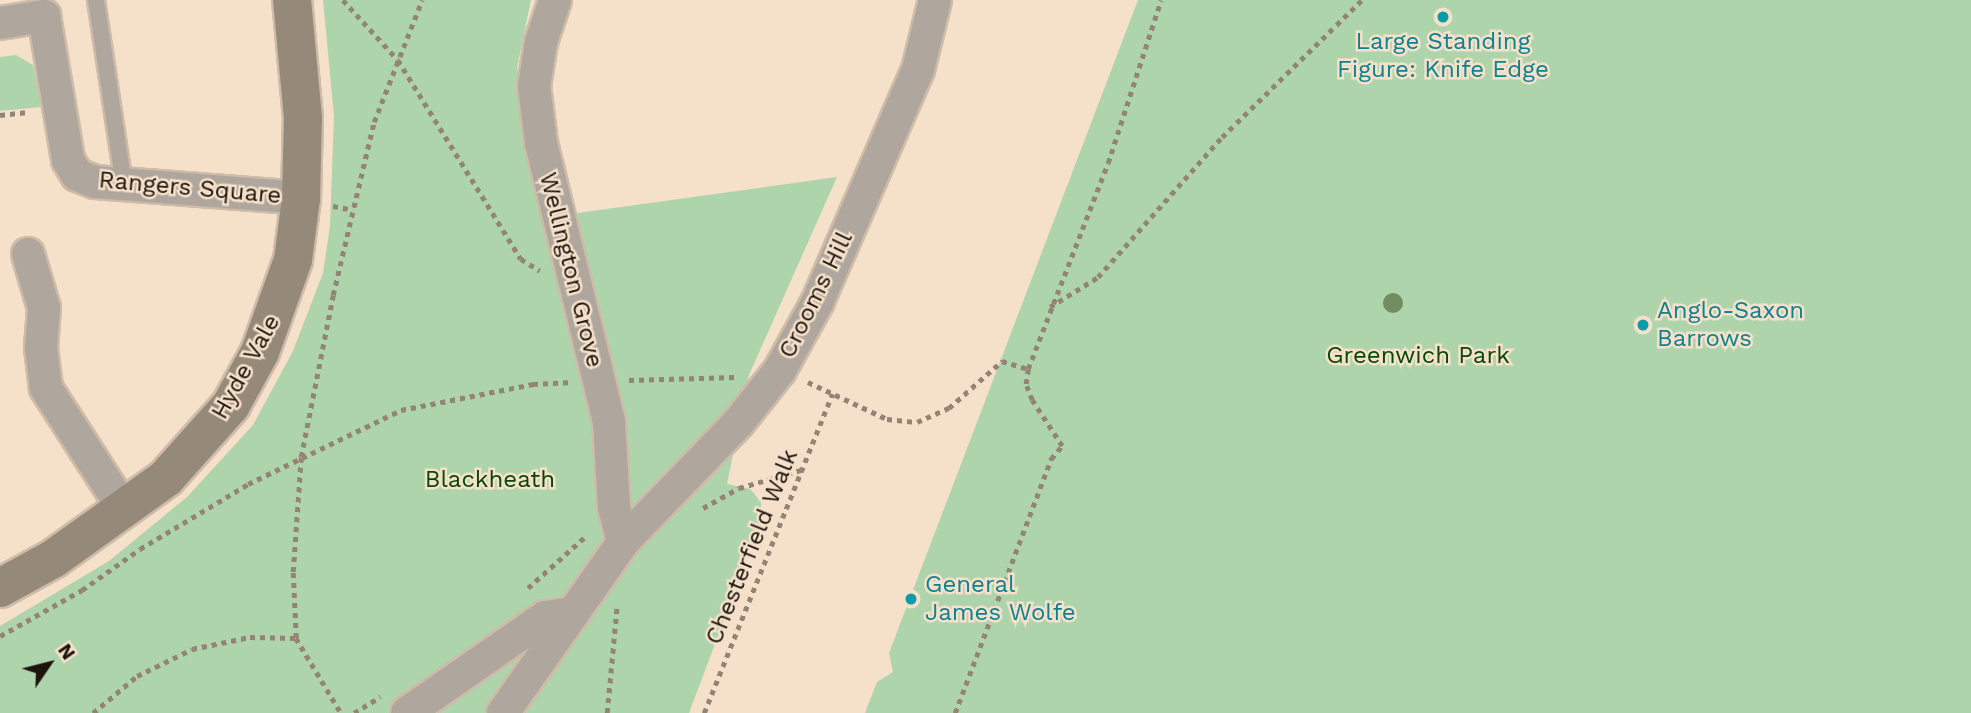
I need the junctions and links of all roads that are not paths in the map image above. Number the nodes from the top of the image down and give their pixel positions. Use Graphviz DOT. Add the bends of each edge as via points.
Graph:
graph roads {
  1 [pos="96,0"];
  2 [pos="292,0"];
  3 [pos="555,0"];
  4 [pos="935,0"];
  5 [pos="0,23"];
  6 [pos="124,185"];
  7 [pos="313,202"];
  8 [pos="28,254"];
  9 [pos="125,511"];
  10 [pos="623,542"];
  11 [pos="0,588"];
  12 [pos="572,613"];
  13 [pos="396,704"];
  14 [pos="503,713"];
  1 -- 6 [label="lane"];
  2 -- 7 [label="main road, Hyde Vale"];
  3 -- 10 [label="street, Wellington Grove" via="541,42 534,86 541,143 609,421 614,507"];
  4 -- 10 [label="street, Crooms Hill" via="918,70 817,303 780,370 738,423"];
  5 -- 6 [label="street, Rangers Square" via="44,16 68,160 77,175"];
  6 -- 7 [label="street, Rangers Square"];
  7 -- 9 [label="main road, Hyde Vale" via="279,306 231,405 202,442"];
  8 -- 9 [label="street" via="44,308 41,348 46,388"];
  9 -- 11 [label="main road, Hyde Vale"];
  10 -- 12 [label="street, Crooms Hill"];
  12 -- 13 [label="street" via="545,617"];
  12 -- 14 [label="street, Crooms Hill"];
}
